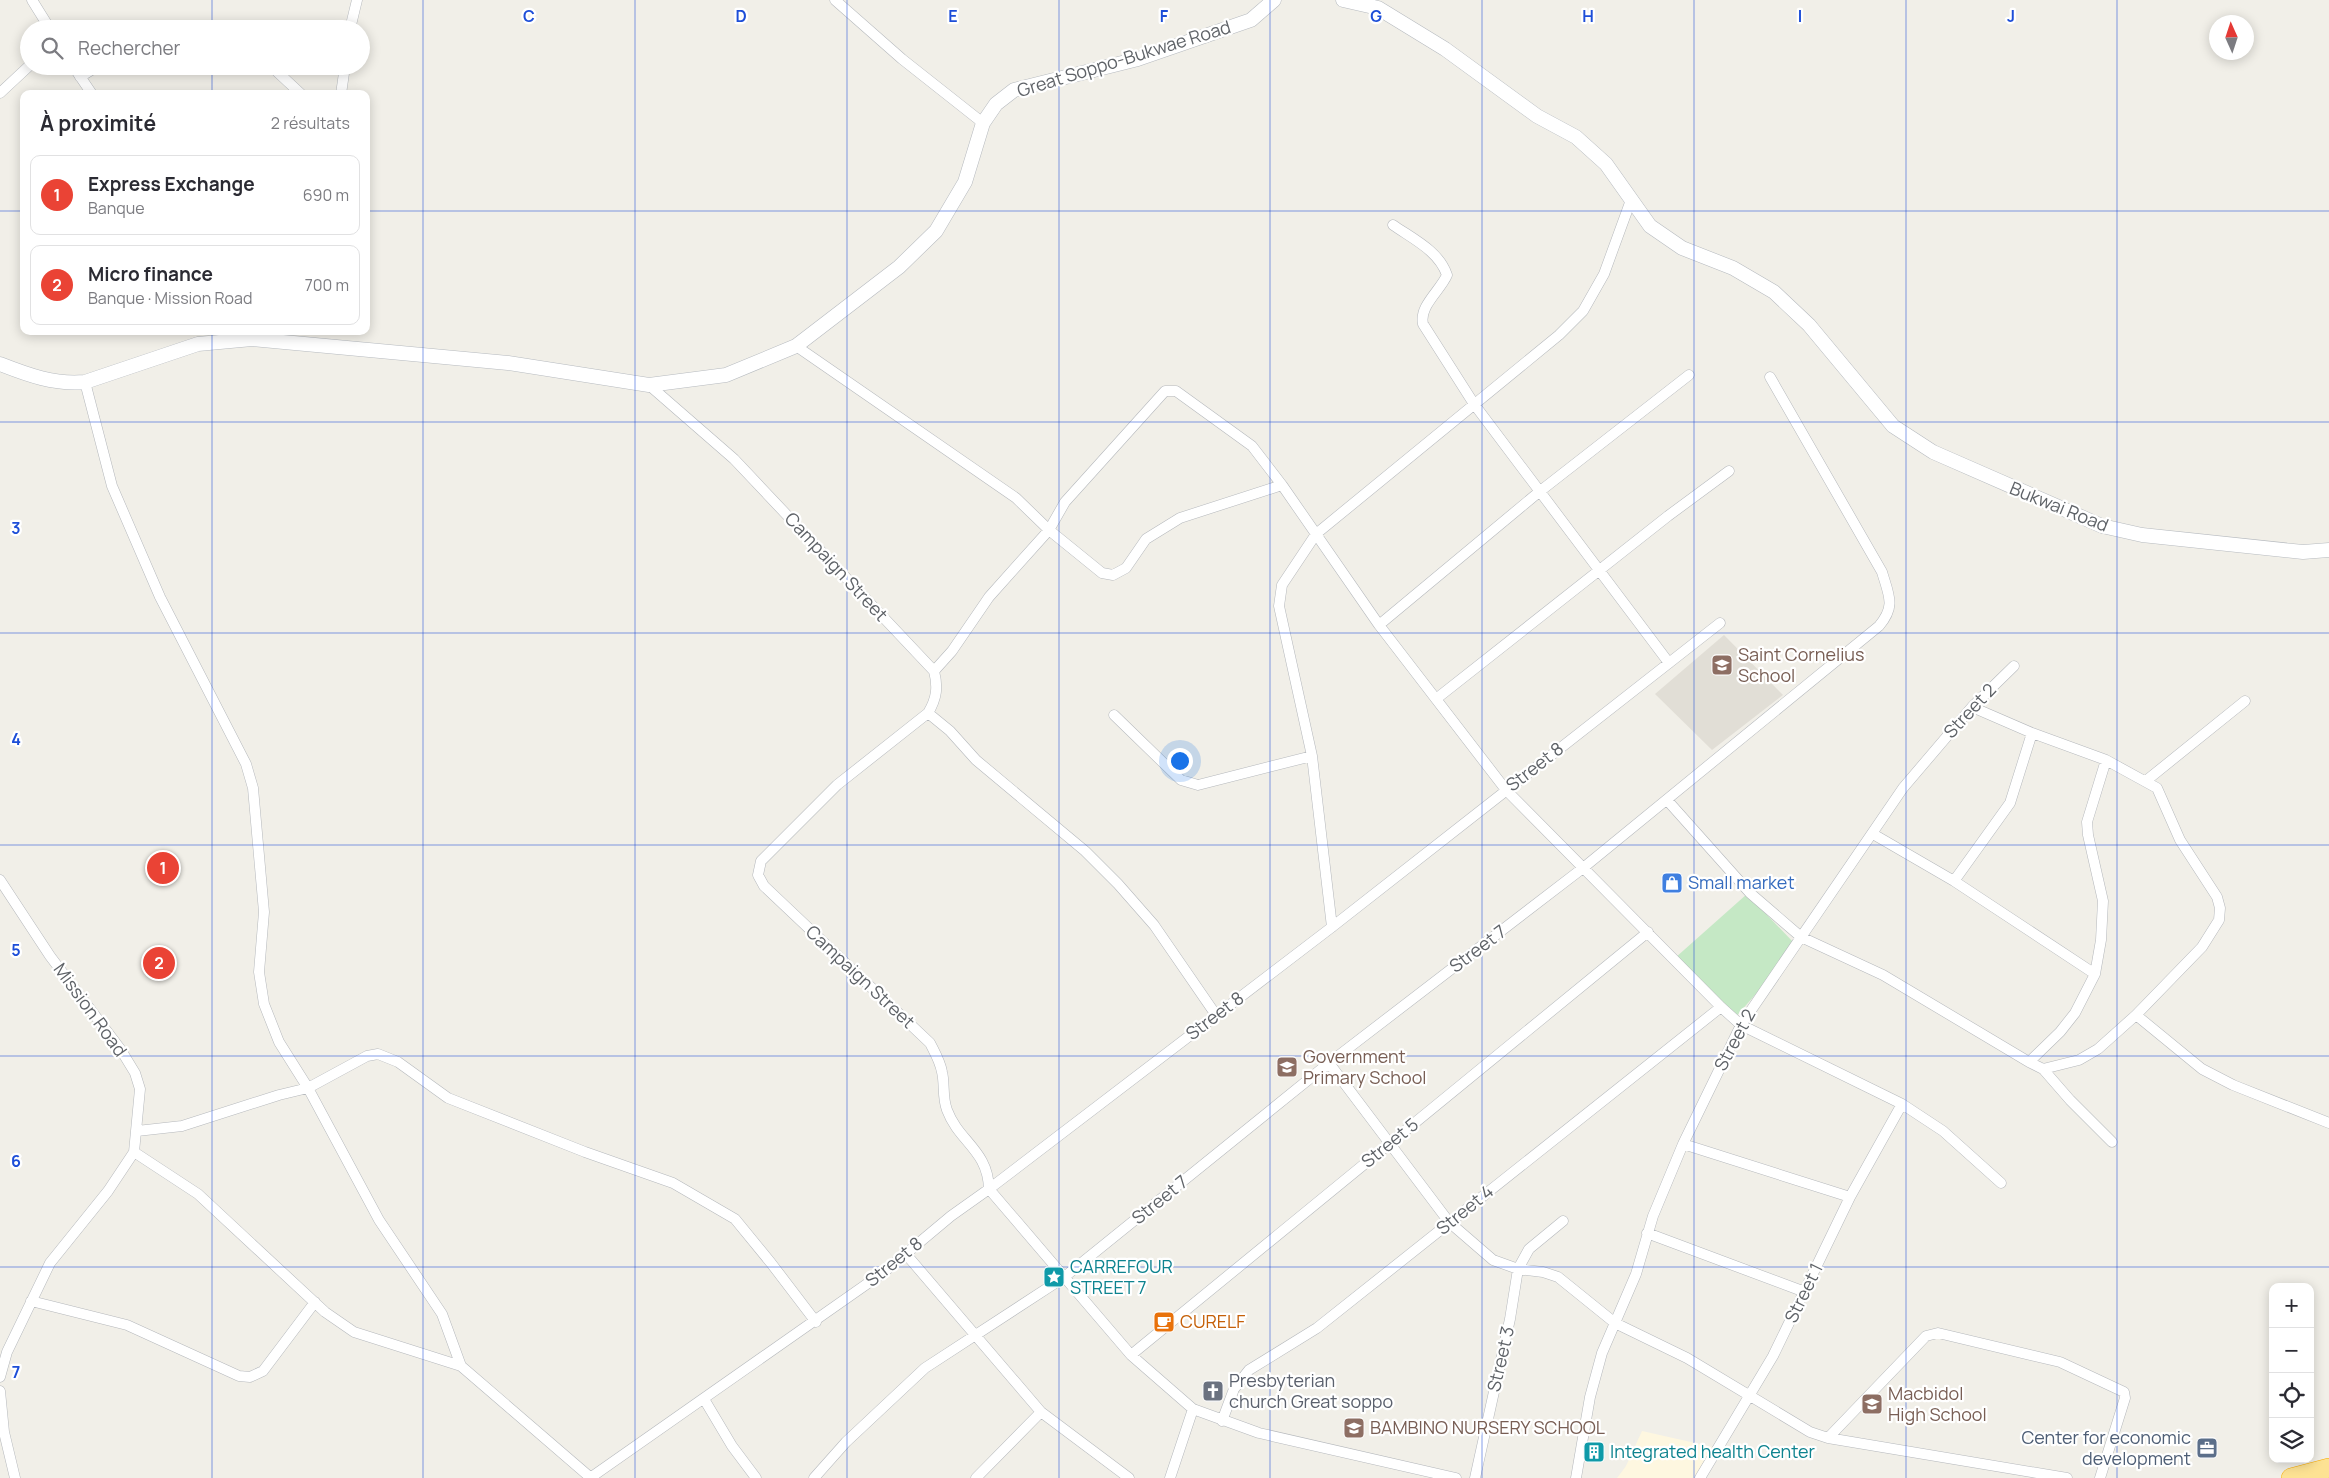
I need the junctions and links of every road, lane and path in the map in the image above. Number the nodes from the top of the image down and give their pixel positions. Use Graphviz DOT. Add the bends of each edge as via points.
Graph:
graph roads {
  1 [pos="32,0"];
  2 [pos="357,0"];
  3 [pos="834,0"];
  4 [pos="1274,0"];
  5 [pos="1343,0"];
  6 [pos="44,20"];
  7 [pos="352,20"];
  8 [pos="20,74"];
  9 [pos="83,75"];
  10 [pos="281,75"];
  11 [pos="344,75"];
  12 [pos="80,77"];
  13 [pos="89,90"];
  14 [pos="297,90"];
  15 [pos="342,90"];
  16 [pos="0,93"];
  17 [pos="983,122"];
  18 [pos="1631,200"];
  19 [pos="1393,225"];
  20 [pos="250,335"];
  21 [pos="796,346"];
  22 [pos="0,364"];
  23 [pos="1689,375"];
  24 [pos="1770,377"];
  25 [pos="85,382"];
  26 [pos="649,385"];
  27 [pos="1474,404"];
  28 [pos="1729,471"];
  29 [pos="1282,485"];
  30 [pos="1539,492"];
  31 [pos="1049,530"];
  32 [pos="1316,534"];
  33 [pos="2329,550"];
  34 [pos="1598,572"];
  35 [pos="1720,623"];
  36 [pos="1379,625"];
  37 [pos="1669,664"];
  38 [pos="2014,666"];
  39 [pos="934,670"];
  40 [pos="1436,699"];
  41 [pos="2245,701"];
  42 [pos="1972,707"];
  43 [pos="928,713"];
  44 [pos="1114,715"];
  45 [pos="2032,733"];
  46 [pos="1312,756"];
  47 [pos="2106,760"];
  48 [pos="2147,780"];
  49 [pos="1506,790"];
  50 [pos="1668,800"];
  51 [pos="1873,834"];
  52 [pos="1583,868"];
  53 [pos="0,880"];
  54 [pos="1954,881"];
  55 [pos="1332,927"];
  56 [pos="1648,932"];
  57 [pos="1801,937"];
  58 [pos="2095,974"];
  59 [pos="1721,1007"];
  60 [pos="1216,1015"];
  61 [pos="2136,1015"];
  62 [pos="1741,1024"];
  63 [pos="2029,1062"];
  64 [pos="1328,1063"];
  65 [pos="2043,1069"];
  66 [pos="308,1088"];
  67 [pos="1902,1104"];
  68 [pos="2329,1124"];
  69 [pos="137,1131"];
  70 [pos="1391,1142"];
  71 [pos="2112,1142"];
  72 [pos="1684,1144"];
  73 [pos="134,1152"];
  74 [pos="2001,1183"];
  75 [pos="989,1189"];
  76 [pos="1850,1197"];
  77 [pos="1563,1221"];
  78 [pos="1449,1222"];
  79 [pos="1647,1233"];
  80 [pos="905,1253"];
  81 [pos="1518,1269"];
  82 [pos="1063,1278"];
  83 [pos="1805,1292"];
  84 [pos="31,1301"];
  85 [pos="315,1302"];
  86 [pos="816,1322"];
  87 [pos="1615,1324"];
  88 [pos="974,1334"];
  89 [pos="1131,1355"];
  90 [pos="461,1366"];
  91 [pos="0,1377"];
  92 [pos="0,1391"];
  93 [pos="1750,1395"];
  94 [pos="704,1399"];
  95 [pos="1193,1409"];
  96 [pos="1042,1412"];
  97 [pos="1222,1421"];
  98 [pos="1828,1438"];
  99 [pos="2329,1468"];
  100 [pos="15,1478"];
  101 [pos="590,1478"];
  102 [pos="756,1478"];
  103 [pos="814,1478"];
  104 [pos="976,1478"];
  105 [pos="1128,1478"];
  106 [pos="1170,1478"];
  107 [pos="1456,1478"];
  108 [pos="1474,1478"];
  109 [pos="1576,1478"];
  110 [pos="1700,1478"];
  111 [pos="2067,1478"];
  112 [pos="2100,1478"];
  113 [pos="2292,1478"];
  1 -- 6 [label="street"];
  2 -- 7 [label="street"];
  3 -- 17 [label="street"];
  4 -- 17 [label="street, Great Soppo-Bukwae Road" via="1251,20 1138,58 1014,90 996,104"];
  5 -- 18 [label="street" via="1378,8 1445,49 1537,116 1576,137 1606,164"];
  8 -- 16 [label="street"];
  9 -- 12 [label="street"];
  10 -- 14 [label="street"];
  11 -- 15 [label="street"];
  12 -- 13 [label="street"];
  17 -- 21 [label="street, Great Soppo-Bukwae Road" via="965,182 936,231 899,267"];
  18 -- 27 [label="street" via="1604,274 1583,311 1559,335"];
  18 -- 33 [label="street, Bukwai Road" via="1650,226 1682,248 1733,268 1774,292 1809,325 1893,426 1932,452 2102,526 2142,535 2303,552"];
  19 -- 27 [label="street" via="1443,263 1447,275 1421,317"];
  20 -- 25 [label="street, Great Soppo-Bukwae Road" via="198,344"];
  20 -- 26 [label="street, Great Soppo-Bukwae Road" via="508,363"];
  21 -- 26 [label="street, Great Soppo-Bukwae Road" via="726,375"];
  21 -- 31 [label="street" via="1016,498"];
  22 -- 25 [label="street, Great Soppo-Bukwae Road" via="38,379"];
  23 -- 30 [label="street"];
  24 -- 50 [label="street, Street 7" via="1882,572 1890,601 1889,615"];
  25 -- 66 [label="street" via="112,486 160,596 246,764 253,788 264,912 259,972 264,1004 279,1042"];
  26 -- 39 [label="street, Campaign Street" via="734,459"];
  27 -- 30 [label="street"];
  27 -- 32 [label="street"];
  28 -- 34 [label="street"];
  29 -- 31 [label="street" via="1180,518 1146,539 1126,568 1113,575 1102,573"];
  29 -- 31 [label="street" via="1252,446 1176,391 1165,391 1065,502"];
  29 -- 32 [label="street"];
  30 -- 34 [label="street"];
  30 -- 36 [label="street"];
  31 -- 39 [label="street" via="989,597 952,651"];
  32 -- 36 [label="street"];
  32 -- 46 [label="street" via="1282,585 1279,606"];
  34 -- 37 [label="street"];
  34 -- 40 [label="street"];
  35 -- 37 [label="street, Street 8"];
  36 -- 40 [label="street"];
  37 -- 49 [label="street, Street 8"];
  38 -- 42 [label="street, Street 2"];
  39 -- 43 [label="street, Campaign Street" via="938,685 936,700"];
  40 -- 49 [label="street"];
  41 -- 48 [label="street"];
  42 -- 45 [label="street"];
  42 -- 51 [label="street, Street 2" via="1903,788"];
  43 -- 60 [label="street" via="990,773 1084,851 1118,884 1154,925"];
  43 -- 75 [label="street, Campaign Street" via="837,785 761,862 758,875 764,886 930,1044 939,1059 947,1110 989,1173"];
  44 -- 46 [label="street" via="1181,780 1198,784"];
  45 -- 47 [label="street"];
  45 -- 54 [label="street" via="2010,803"];
  46 -- 55 [label="street"];
  47 -- 48 [label="street"];
  47 -- 58 [label="street" via="2087,822 2103,901"];
  48 -- 61 [label="street" via="2160,792 2180,840 2217,897 2220,908 2219,920 2202,947"];
  49 -- 52 [label="street"];
  49 -- 55 [label="street, Street 8"];
  50 -- 52 [label="street, Street 7"];
  50 -- 57 [label="street" via="1750,893"];
  51 -- 54 [label="street"];
  51 -- 57 [label="street, Street 2"];
  52 -- 56 [label="street"];
  52 -- 64 [label="street, Street 7"];
  53 -- 69 [label="street, Mission Road" via="50,956 135,1073 140,1089"];
  54 -- 58 [label="street"];
  55 -- 60 [label="street, Street 8"];
  56 -- 59 [label="street"];
  56 -- 70 [label="street, Street 5"];
  57 -- 62 [label="street, Street 2"];
  57 -- 63 [label="street" via="1883,975"];
  58 -- 63 [label="street" via="2075,1013"];
  59 -- 62 [label="street"];
  59 -- 78 [label="street, Street 4"];
  60 -- 75 [label="street, Street 8"];
  61 -- 65 [label="street" via="2098,1049 2079,1060"];
  61 -- 68 [label="street" via="2202,1070"];
  62 -- 67 [label="street"];
  62 -- 72 [label="street, Street 2"];
  63 -- 65 [label="street"];
  64 -- 70 [label="street"];
  64 -- 82 [label="street, Street 7"];
  65 -- 71 [label="street"];
  66 -- 69 [label="street" via="182,1126"];
  66 -- 86 [label="street" via="367,1056 378,1054 398,1062 448,1098 673,1183 735,1219"];
  66 -- 90 [label="street" via="380,1220 442,1314"];
  67 -- 74 [label="street" via="1949,1136"];
  67 -- 76 [label="street, Street 1"];
  69 -- 73 [label="street, Mission Road"];
  70 -- 78 [label="street"];
  70 -- 89 [label="street, Street 5"];
  72 -- 76 [label="street"];
  72 -- 79 [label="street, Street 2"];
  73 -- 84 [label="street" via="108,1191 50,1263"];
  73 -- 85 [label="street" via="198,1194"];
  75 -- 80 [label="street, Street 8"];
  75 -- 82 [label="street, Campaign Street"];
  76 -- 83 [label="street, Street 1"];
  77 -- 81 [label="street" via="1529,1249"];
  78 -- 81 [label="street" via="1493,1260"];
  78 -- 97 [label="street, Street 4" via="1317,1328 1250,1370 1234,1389"];
  79 -- 83 [label="street"];
  79 -- 87 [label="street, Street 2" via="1636,1274"];
  80 -- 86 [label="street, Street 8"];
  80 -- 88 [label="street"];
  81 -- 87 [label="street" via="1558,1277"];
  81 -- 108 [label="street, Street 3"];
  82 -- 88 [label="street, Street 7"];
  82 -- 89 [label="street, Campaign Street"];
  83 -- 93 [label="street, Street 1"];
  84 -- 85 [label="street" via="127,1325 238,1376 250,1377 263,1371"];
  84 -- 91 [label="street" via="7,1352"];
  85 -- 90 [label="street" via="354,1332"];
  86 -- 94 [label="street, Street 8"];
  87 -- 93 [label="street" via="1687,1358"];
  87 -- 109 [label="street, Street 2" via="1602,1353 1590,1397"];
  88 -- 96 [label="street"];
  88 -- 103 [label="street, Street 7" via="925,1368 846,1442"];
  89 -- 95 [label="street, Campaign Street"];
  90 -- 101 [label="street"];
  92 -- 100 [label="street" via="4,1432"];
  93 -- 98 [label="street" via="1810,1432"];
  93 -- 110 [label="street, Street 1"];
  94 -- 101 [label="street, Street 8"];
  94 -- 102 [label="street"];
  95 -- 97 [label="street, Campaign Street"];
  95 -- 106 [label="street"];
  96 -- 104 [label="street"];
  96 -- 105 [label="street"];
  97 -- 107 [label="street, Campaign Street" via="1313,1446"];
  98 -- 111 [label="street"];
  98 -- 112 [label="street" via="1926,1336 1938,1333 2052,1359 2124,1392 2125,1398"];
  99 -- 113 [label="highway"];
}
